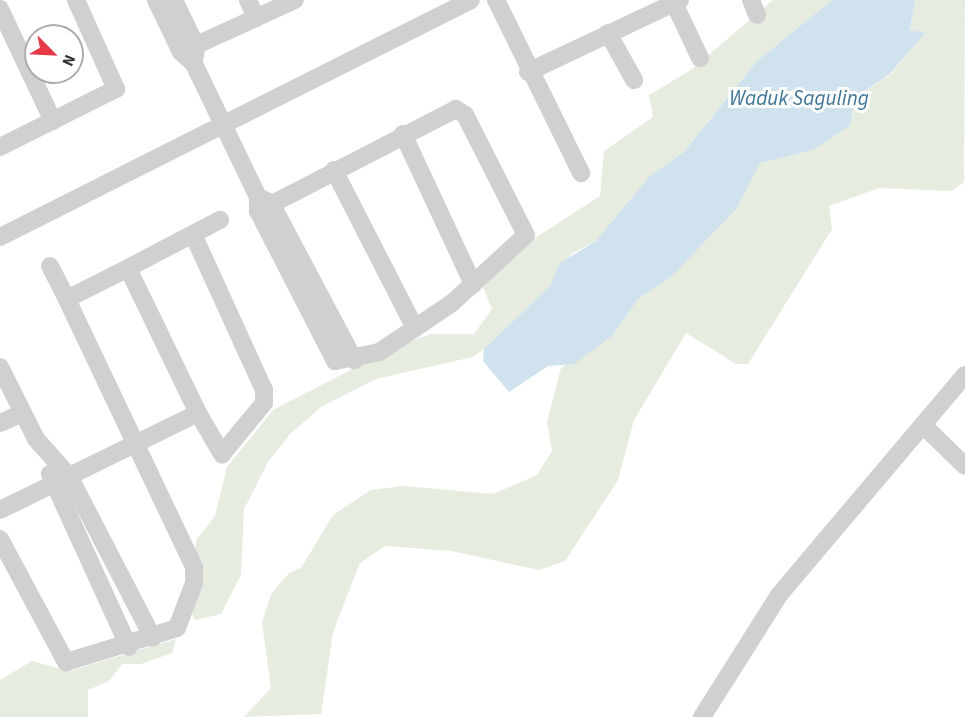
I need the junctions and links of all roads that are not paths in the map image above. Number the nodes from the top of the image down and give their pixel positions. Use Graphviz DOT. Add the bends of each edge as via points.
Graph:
graph roads {
  1 [pos="76,0"];
  2 [pos="156,0"];
  3 [pos="174,0"];
  4 [pos="248,0"];
  5 [pos="295,0"];
  6 [pos="471,0"];
  7 [pos="496,0"];
  8 [pos="677,2"];
  9 [pos="0,9"];
  10 [pos="256,18"];
  11 [pos="608,33"];
  12 [pos="190,54"];
  13 [pos="700,58"];
  14 [pos="528,72"];
  15 [pos="634,80"];
  16 [pos="52,121"];
  17 [pos="222,125"];
  18 [pos="403,134"];
  19 [pos="0,147"];
  20 [pos="334,170"];
  21 [pos="581,173"];
  22 [pos="262,204"];
  23 [pos="220,220"];
  24 [pos="193,234"];
  25 [pos="0,237"];
  26 [pos="50,266"];
  27 [pos="128,268"];
  28 [pos="473,284"];
  29 [pos="67,299"];
  30 [pos="415,328"];
  31 [pos="0,368"];
  32 [pos="965,375"];
  33 [pos="22,413"];
  34 [pos="198,413"];
  35 [pos="0,423"];
  36 [pos="924,426"];
  37 [pos="132,444"];
  38 [pos="50,460"];
  39 [pos="965,466"];
  40 [pos="69,476"];
  41 [pos="51,485"];
  42 [pos="0,510"];
  43 [pos="0,539"];
  44 [pos="153,638"];
  45 [pos="129,646"];
  46 [pos="702,717"];
  1 -- 16 [label="street" via="116,90"];
  2 -- 12 [label="street"];
  3 -- 12 [label="street"];
  4 -- 10 [label="street"];
  5 -- 10 [label="street"];
  6 -- 17 [label="street"];
  7 -- 14 [label="street"];
  8 -- 11 [label="street"];
  8 -- 13 [label="street"];
  9 -- 16 [label="street"];
  10 -- 12 [label="street"];
  11 -- 14 [label="street"];
  11 -- 15 [label="street"];
  12 -- 17 [label="street"];
  14 -- 21 [label="street"];
  16 -- 19 [label="street"];
  17 -- 22 [label="street"];
  17 -- 25 [label="street"];
  18 -- 20 [label="street"];
  18 -- 28 [label="street"];
  18 -- 28 [label="street" via="452,110 462,112 525,229 524,240"];
  20 -- 22 [label="street"];
  20 -- 30 [label="street"];
  22 -- 30 [label="street" via="354,360"];
  23 -- 24 [label="street"];
  24 -- 27 [label="street"];
  24 -- 34 [label="street" via="266,396 222,454"];
  26 -- 29 [label="street"];
  27 -- 29 [label="street"];
  27 -- 34 [label="street"];
  28 -- 30 [label="street"];
  29 -- 37 [label="street"];
  31 -- 33 [label="street"];
  32 -- 36 [label="street"];
  33 -- 35 [label="street"];
  33 -- 38 [label="street"];
  34 -- 37 [label="street"];
  36 -- 39 [label="street"];
  36 -- 46 [label="street" via="779,594"];
  37 -- 40 [label="street"];
  37 -- 44 [label="street" via="195,576 177,628"];
  38 -- 40 [label="street"];
  38 -- 41 [label="street"];
  40 -- 41 [label="street"];
  40 -- 44 [label="street"];
  41 -- 42 [label="street"];
  41 -- 45 [label="street"];
  43 -- 45 [label="street" via="66,662"];
  44 -- 45 [label="street"];
}
